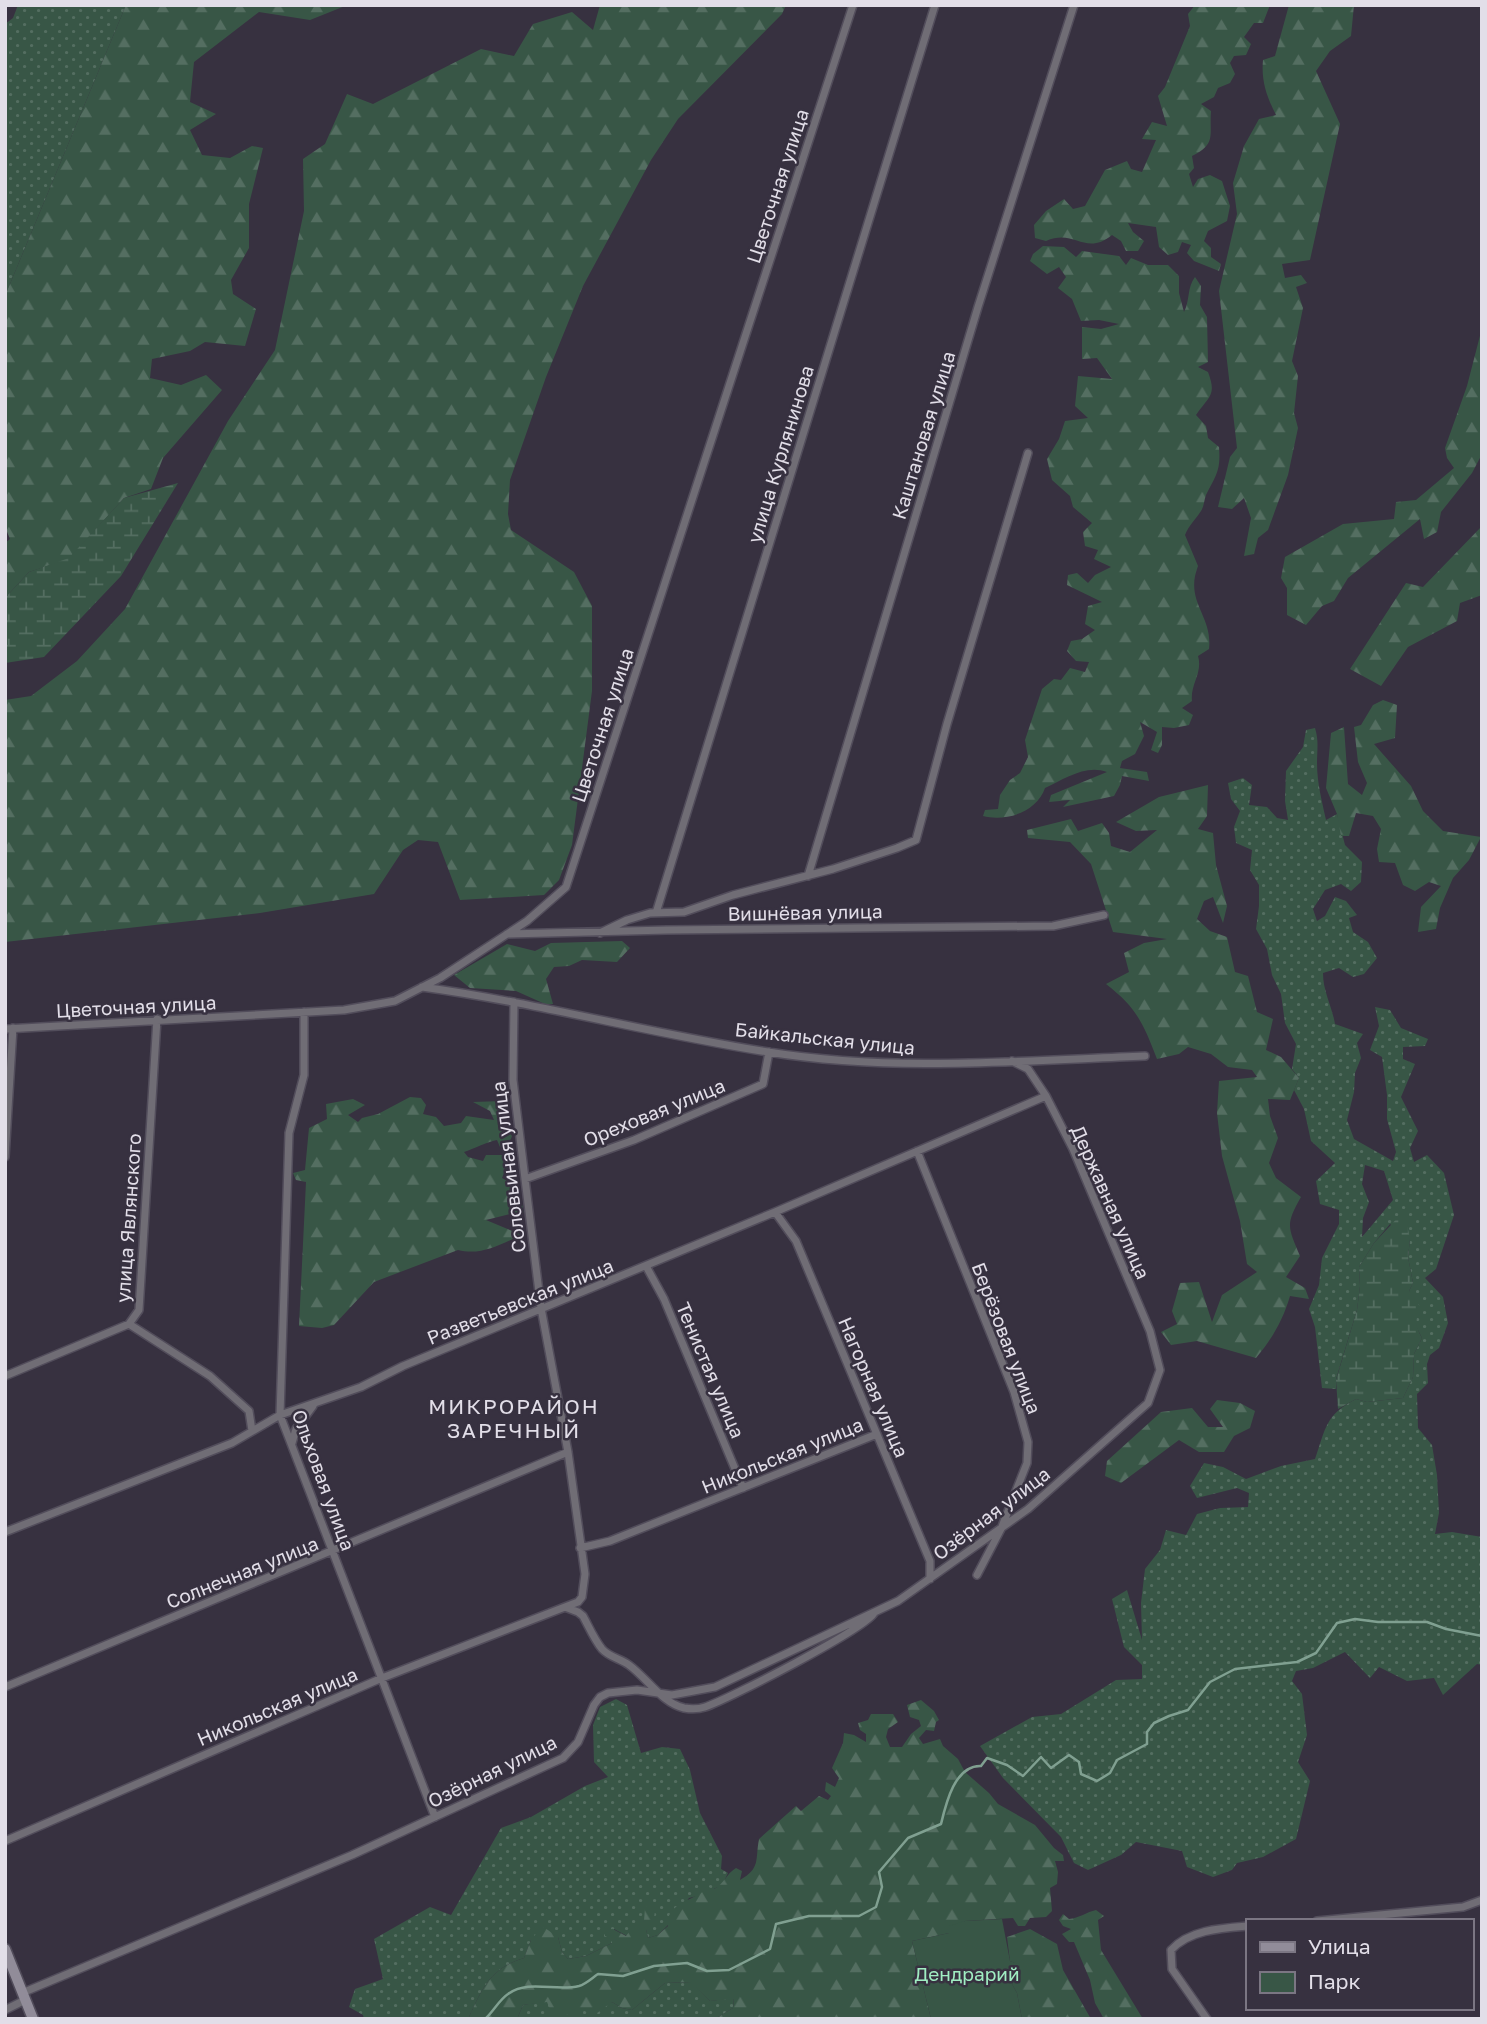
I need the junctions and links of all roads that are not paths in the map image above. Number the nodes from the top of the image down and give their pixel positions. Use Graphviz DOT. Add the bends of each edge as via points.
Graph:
graph roads {
  1 [pos="853,5"];
  2 [pos="935,5"];
  3 [pos="1074,5"];
  4 [pos="1028,453"];
  5 [pos="808,876"];
  6 [pos="656,912"];
  7 [pos="1104,915"];
  8 [pos="600,933"];
  9 [pos="506,934"];
  10 [pos="422,987"];
  11 [pos="514,1002"];
  12 [pos="304,1012"];
  13 [pos="157,1019"];
  14 [pos="9,1029"];
  15 [pos="769,1052"];
  16 [pos="1145,1056"];
  17 [pos="1012,1061"];
  18 [pos="1046,1096"];
  19 [pos="917,1151"];
  20 [pos="5,1157"];
  21 [pos="525,1179"];
  22 [pos="775,1212"];
  23 [pos="646,1266"];
  24 [pos="541,1308"];
  25 [pos="129,1324"];
  26 [pos="1160,1370"];
  27 [pos="5,1376"];
  28 [pos="315,1404"];
  29 [pos="280,1415"];
  30 [pos="252,1431"];
  31 [pos="877,1434"];
  32 [pos="292,1444"];
  33 [pos="568,1452"];
  34 [pos="743,1488"];
  35 [pos="1000,1529"];
  36 [pos="5,1532"];
  37 [pos="580,1548"];
  38 [pos="333,1551"];
  39 [pos="977,1575"];
  40 [pos="930,1579"];
  41 [pos="565,1607"];
  42 [pos="874,1612"];
  43 [pos="382,1678"];
  44 [pos="5,1686"];
  45 [pos="660,1694"];
  46 [pos="435,1817"];
  47 [pos="5,1841"];
  48 [pos="1482,1900"];
  49 [pos="1338,1919"];
  50 [pos="1246,1926"];
  51 [pos="5,1950"];
  52 [pos="23,1997"];
  53 [pos="7,2009"];
  54 [pos="33,2019"];
  55 [pos="1207,2019"];
  1 -- 9 [label="street, Цветочная улица" via="566,887"];
  2 -- 6 [label="street, улица Курлянинова"];
  3 -- 5 [label="street, Каштановая улица" via="978,307"];
  4 -- 5 [label="street" via="916,839"];
  5 -- 6 [label="street" via="684,912"];
  6 -- 8 [label="street"];
  7 -- 8 [label="street, Вишнёвая улица" via="1053,926"];
  8 -- 9 [label="street, Вишнёвая улица"];
  9 -- 10 [label="street, Цветочная улица"];
  10 -- 11 [label="street, Байкальская улица"];
  10 -- 12 [label="street, Цветочная улица" via="395,1001"];
  11 -- 15 [label="street, Байкальская улица"];
  11 -- 21 [label="street, Соловьиная улица" via="513,1080"];
  12 -- 13 [label="street, Цветочная улица"];
  12 -- 29 [label="street, Ольховая улица" via="304,1075 289,1133"];
  13 -- 14 [label="street, Цветочная улица"];
  13 -- 25 [label="street, улица Являнского" via="139,1310"];
  14 -- 20 [label="street"];
  15 -- 17 [label="street, Байкальская улица" via="887,1064"];
  15 -- 21 [label="street, Ореховая улица" via="763,1084 634,1140"];
  16 -- 17 [label="street, Байкальская улица"];
  17 -- 18 [label="street, Державная улица" via="1028,1069"];
  18 -- 19 [label="street, Разветьевская улица"];
  18 -- 26 [label="street, Державная улица" via="1150,1331"];
  19 -- 22 [label="street, Разветьевская улица"];
  19 -- 35 [label="street, Берёзовая улица" via="1014,1392 1028,1442 1027,1462"];
  21 -- 24 [label="street, Соловьиная улица"];
  22 -- 23 [label="street, Разветьевская улица"];
  22 -- 31 [label="street, Нагорная улица" via="796,1241"];
  23 -- 24 [label="street, Разветьевская улица"];
  23 -- 34 [label="street, Тенистая улица" via="664,1298"];
  24 -- 28 [label="street, Разветьевская улица"];
  24 -- 33 [label="street, Соловьиная улица"];
  25 -- 27 [label="street, улица Являнского"];
  25 -- 30 [label="street" via="210,1376 249,1411"];
  26 -- 35 [label="street, Озёрная улица" via="1148,1403"];
  28 -- 29 [label="street, Разветьевская улица"];
  28 -- 32 [label="street" via="296,1429"];
  29 -- 30 [label="street, Разветьевская улица"];
  29 -- 32 [label="street, Ольховая улица"];
  30 -- 36 [label="street, Разветьевская улица" via="232,1443"];
  31 -- 34 [label="street, Никольская улица"];
  31 -- 40 [label="street, Нагорная улица" via="930,1561"];
  32 -- 38 [label="street, Ольховая улица"];
  33 -- 37 [label="street, Соловьиная улица"];
  33 -- 38 [label="street, Солнечная улица"];
  34 -- 37 [label="street, Никольская улица" via="610,1541"];
  35 -- 39 [label="street, Берёзовая улица"];
  35 -- 40 [label="street, Озёрная улица"];
  37 -- 41 [label="street, Соловьиная улица" via="585,1589 578,1602"];
  38 -- 43 [label="street, Ольховая улица"];
  38 -- 44 [label="street, Солнечная улица"];
  40 -- 42 [label="street, Озёрная улица"];
  41 -- 43 [label="street, Никольская улица"];
  41 -- 45 [label="street" via="583,1616 604,1651 629,1665"];
  42 -- 45 [label="street, Озёрная улица" via="715,1687"];
  42 -- 45 [label="street" via="870,1620 796,1663 703,1708 687,1709"];
  43 -- 46 [label="street, Ольховая улица"];
  43 -- 47 [label="street, Никольская улица"];
  45 -- 46 [label="street, Озёрная улица" via="637,1690 600,1697 578,1742 563,1758"];
  46 -- 52 [label="street, Озёрная улица"];
  48 -- 49 [label="street" via="1463,1907"];
  50 -- 55 [label="street" via="1192,1936 1171,1950 1172,1969"];
  51 -- 52 [label="street"];
  52 -- 53 [label="street, Озёрная улица"];
  52 -- 54 [label="street"];
}
